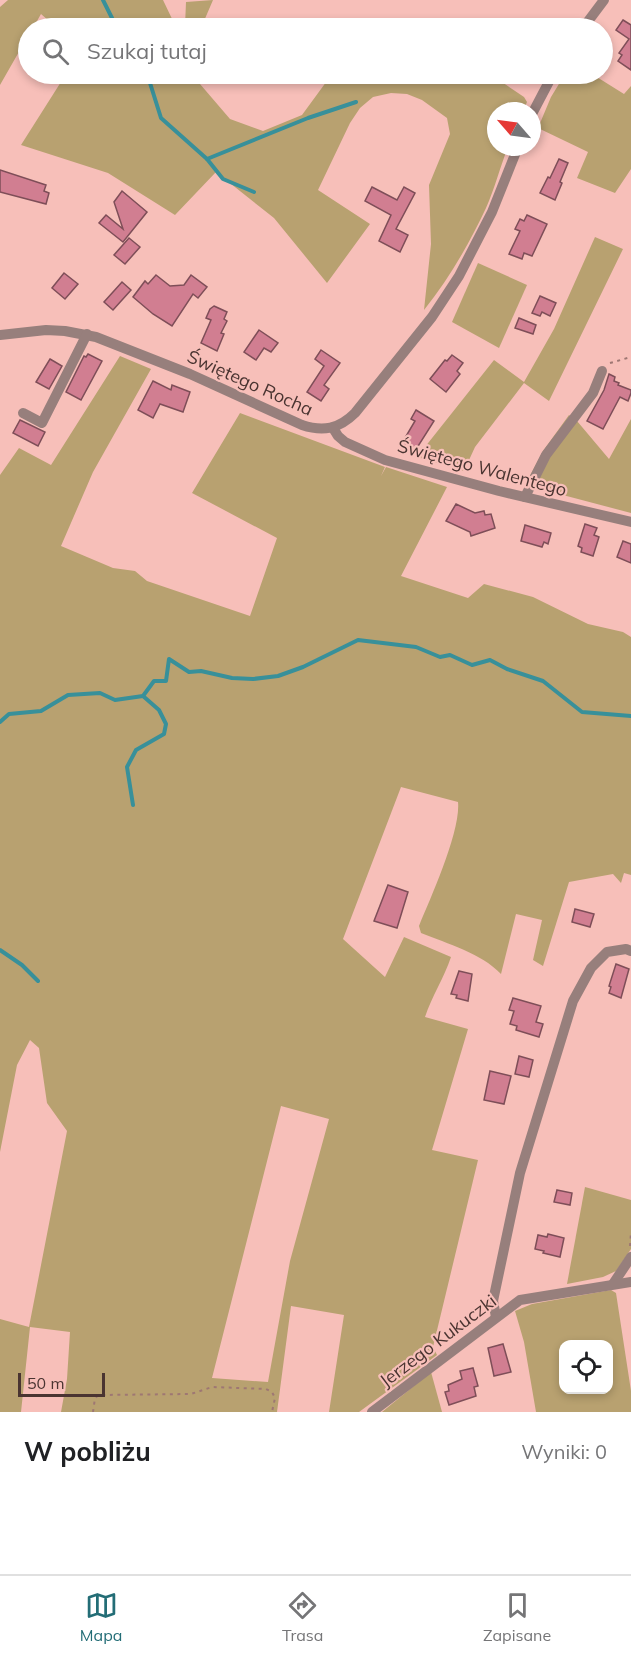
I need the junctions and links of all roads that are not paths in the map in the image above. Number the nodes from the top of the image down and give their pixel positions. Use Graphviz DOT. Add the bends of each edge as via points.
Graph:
graph roads {
  1 [pos="604,0"];
  2 [pos="590,18"];
  3 [pos="548,84"];
  4 [pos="538,102"];
  5 [pos="514,156"];
  6 [pos="87,334"];
  7 [pos="0,335"];
  8 [pos="602,371"];
  9 [pos="23,412"];
  10 [pos="42,423"];
  11 [pos="52,428"];
  12 [pos="333,428"];
  13 [pos="525,497"];
  14 [pos="631,522"];
  15 [pos="631,951"];
  16 [pos="631,1257"];
  17 [pos="631,1282"];
  18 [pos="613,1284"];
  19 [pos="496,1317"];
  20 [pos="372,1412"];
  1 -- 2 [label="street"];
  3 -- 4 [label="street"];
  5 -- 12 [label="street, Świętego Rocha" via="476,245 444,300 355,413"];
  6 -- 7 [label="street, Świętego Rocha" via="46,330"];
  6 -- 10 [label="street"];
  6 -- 12 [label="street, Świętego Rocha" via="167,364 302,425"];
  8 -- 13 [label="street" via="593,393 546,455"];
  9 -- 10 [label="street"];
  10 -- 11 [label="street"];
  12 -- 13 [label="street, Świętego Walentego" via="345,442 375,456"];
  13 -- 14 [label="street, Świętego Walentego"];
  15 -- 19 [label="street" via="607,952 591,968 573,1001 520,1173 493,1301"];
  16 -- 18 [label="street"];
  17 -- 18 [label="street, Jerzego Kukuczki"];
  18 -- 19 [label="street, Jerzego Kukuczki" via="519,1300"];
  19 -- 20 [label="street, Jerzego Kukuczki"];
}
